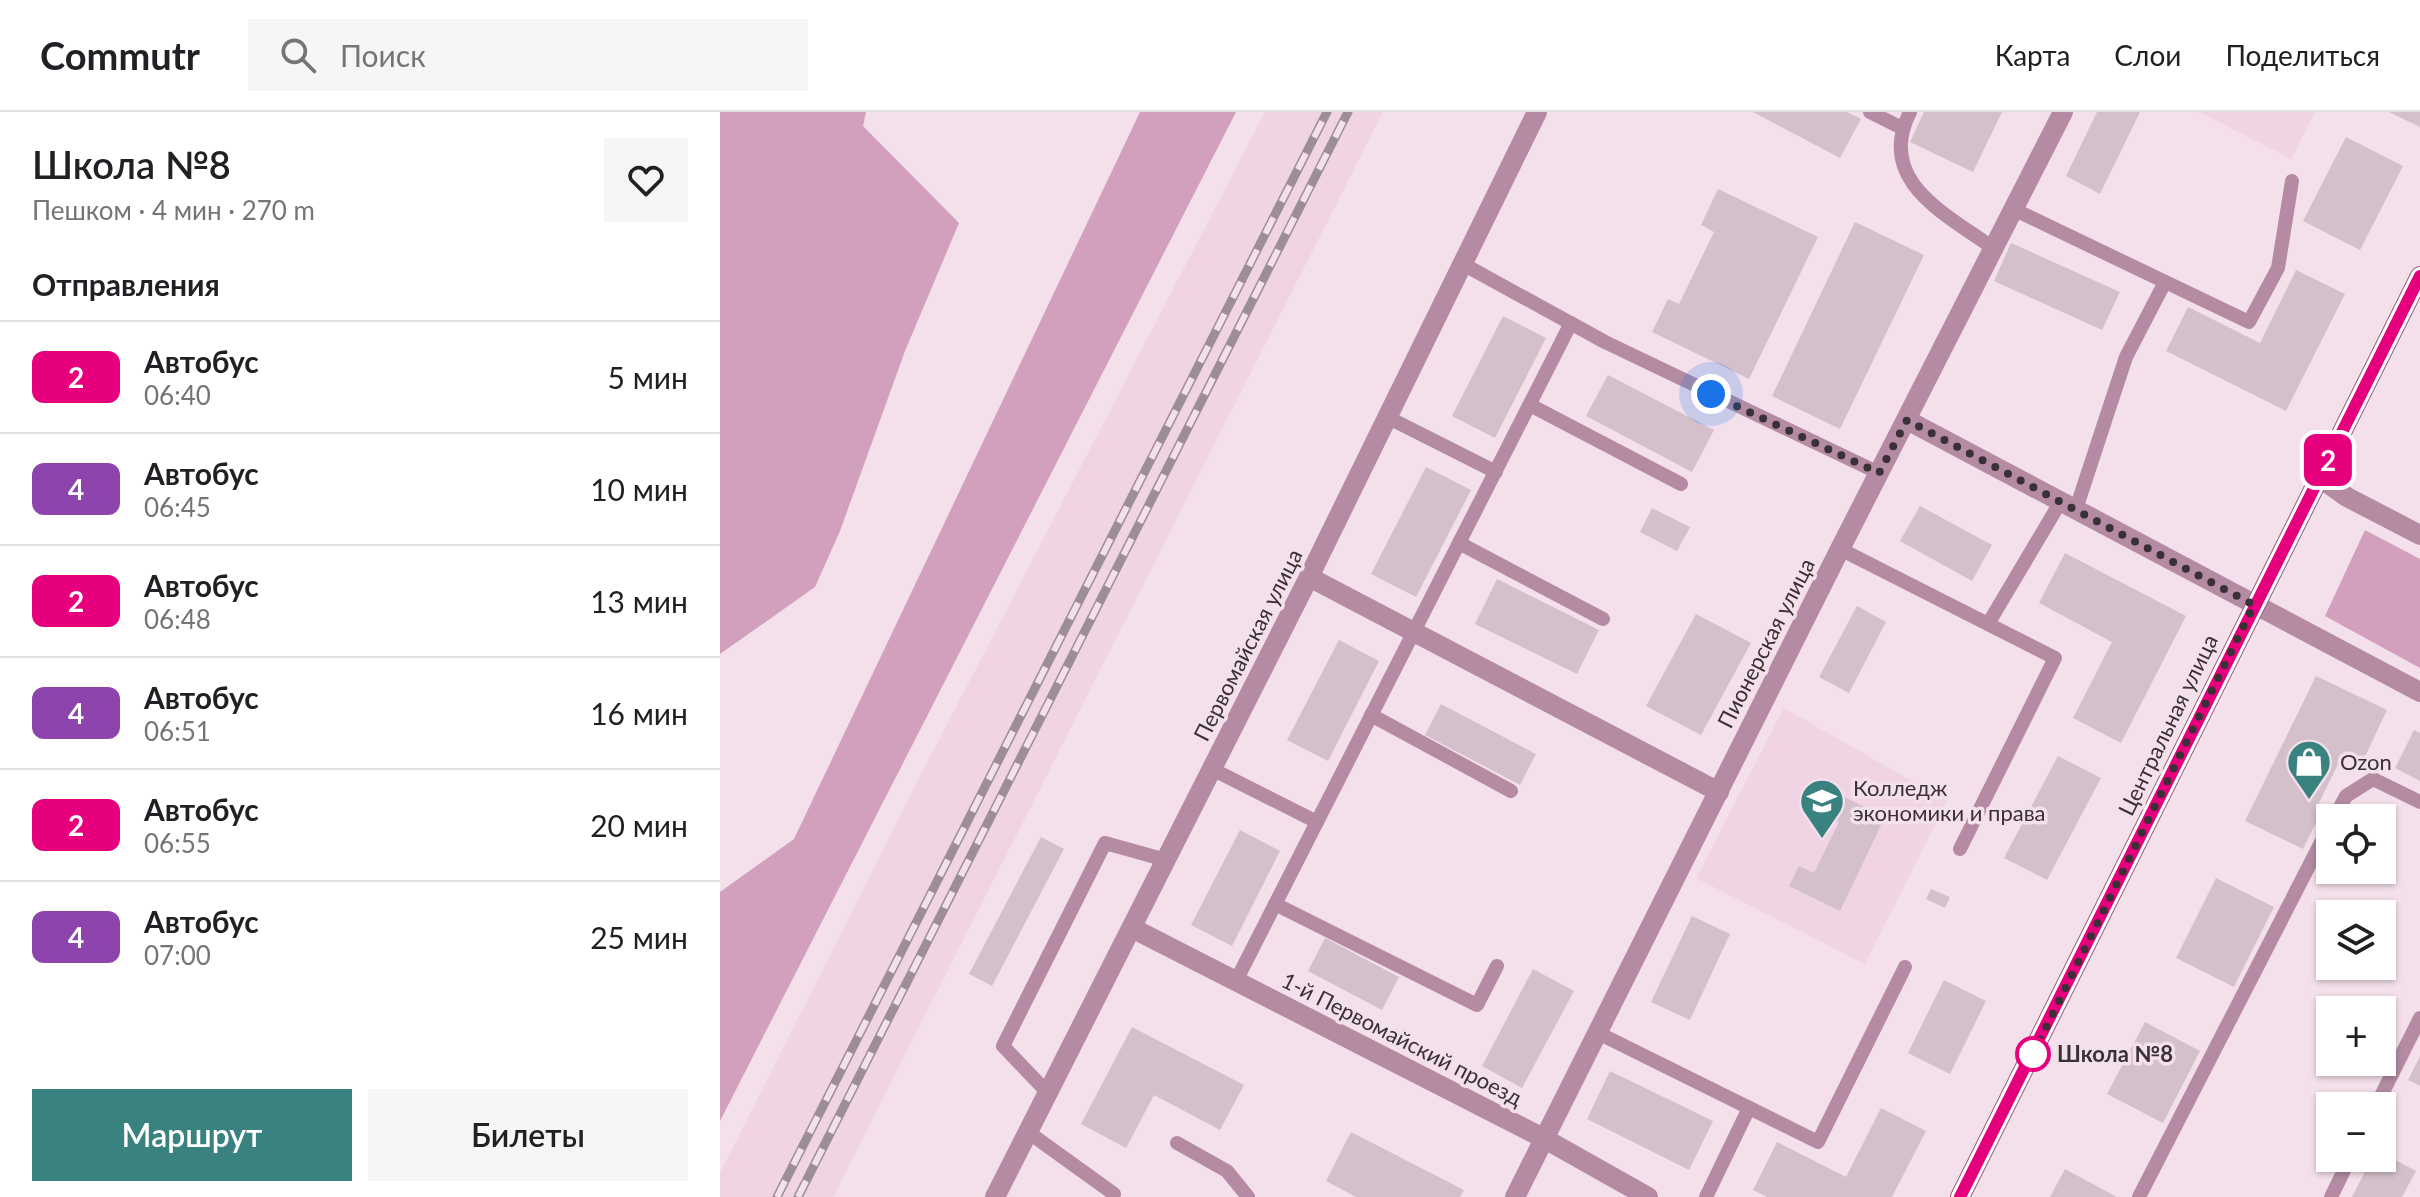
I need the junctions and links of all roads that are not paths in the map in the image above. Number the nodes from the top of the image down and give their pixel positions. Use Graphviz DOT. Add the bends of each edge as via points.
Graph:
graph roads {
  1 [pos="1537,112"];
  2 [pos="1870,112"];
  3 [pos="1910,112"];
  4 [pos="2063,112"];
  5 [pos="1902,128"];
  6 [pos="2292,181"];
  7 [pos="2013,209"];
  8 [pos="1993,248"];
  9 [pos="1461,263"];
  10 [pos="2420,276"];
  11 [pos="2165,282"];
  12 [pos="1571,323"];
  13 [pos="1530,405"];
  14 [pos="1387,417"];
  15 [pos="1907,420"];
  16 [pos="1496,472"];
  17 [pos="1879,473"];
  18 [pos="2319,477"];
  19 [pos="1681,484"];
  20 [pos="2068,505"];
  21 [pos="2420,535"];
  22 [pos="1459,543"];
  23 [pos="1840,549"];
  24 [pos="1309,577"];
  25 [pos="2254,605"];
  26 [pos="1603,619"];
  27 [pos="1988,624"];
  28 [pos="1414,632"];
  29 [pos="2420,692"];
  30 [pos="1371,715"];
  31 [pos="1212,769"];
  32 [pos="1511,791"];
  33 [pos="1719,792"];
  34 [pos="2420,802"];
  35 [pos="2342,804"];
  36 [pos="1317,822"];
  37 [pos="1960,849"];
  38 [pos="2316,852"];
  39 [pos="1166,860"];
  40 [pos="1275,904"];
  41 [pos="1132,928"];
  42 [pos="1497,966"];
  43 [pos="1905,967"];
  44 [pos="1236,981"];
  45 [pos="2420,1018"];
  46 [pos="1598,1033"];
  47 [pos="2383,1092"];
  48 [pos="1048,1093"];
  49 [pos="1749,1108"];
  50 [pos="1028,1132"];
  51 [pos="1545,1139"];
  52 [pos="1177,1143"];
  53 [pos="2343,1172"];
  54 [pos="1114,1194"];
  55 [pos="995,1197"];
  56 [pos="1248,1197"];
  57 [pos="1515,1197"];
  58 [pos="1648,1197"];
  59 [pos="1706,1197"];
  60 [pos="1960,1197"];
  61 [pos="2139,1197"];
  62 [pos="2331,1197"];
  1 -- 9 [label="street, Первомайская улица"];
  2 -- 5 [label="lane"];
  3 -- 5 [label="lane"];
  4 -- 7 [label="street, Пионерская улица"];
  5 -- 8 [label="lane" via="1899,157 1909,179 1923,196"];
  6 -- 11 [label="lane" via="2278,268 2249,322"];
  7 -- 8 [label="street, Пионерская улица"];
  7 -- 11 [label="lane"];
  8 -- 15 [label="street, Пионерская улица"];
  9 -- 12 [label="lane"];
  9 -- 14 [label="street, Первомайская улица"];
  10 -- 18 [label="main road, Центральная улица"];
  11 -- 20 [label="lane" via="2126,357"];
  12 -- 13 [label="lane"];
  12 -- 17 [label="lane"];
  13 -- 16 [label="lane"];
  13 -- 19 [label="lane"];
  14 -- 16 [label="lane"];
  14 -- 24 [label="street, Первомайская улица"];
  15 -- 17 [label="street, Пионерская улица"];
  15 -- 20 [label="street"];
  16 -- 22 [label="lane"];
  17 -- 23 [label="street, Пионерская улица"];
  18 -- 21 [label="street"];
  18 -- 25 [label="main road, Центральная улица"];
  20 -- 25 [label="street"];
  20 -- 27 [label="lane"];
  22 -- 26 [label="lane"];
  22 -- 28 [label="lane"];
  23 -- 27 [label="lane"];
  23 -- 33 [label="street, Пионерская улица"];
  24 -- 28 [label="street"];
  24 -- 31 [label="street, Первомайская улица"];
  25 -- 29 [label="street"];
  25 -- 60 [label="main road, Центральная улица"];
  27 -- 37 [label="lane" via="2055,658"];
  28 -- 30 [label="lane"];
  28 -- 33 [label="street"];
  30 -- 32 [label="lane"];
  30 -- 36 [label="lane"];
  31 -- 36 [label="lane"];
  31 -- 39 [label="street, Первомайская улица"];
  33 -- 46 [label="street, Пионерская улица"];
  34 -- 35 [label="lane" via="2373,779"];
  36 -- 40 [label="lane"];
  38 -- 61 [label="lane"];
  39 -- 41 [label="street, Первомайская улица"];
  39 -- 48 [label="lane" via="1105,843 1098,856 1003,1046"];
  40 -- 42 [label="lane" via="1477,1005"];
  40 -- 44 [label="lane"];
  41 -- 44 [label="street, 1-й Первомайский проезд"];
  41 -- 48 [label="street, Первомайская улица"];
  43 -- 49 [label="lane" via="1818,1142"];
  44 -- 51 [label="street, 1-й Первомайский проезд"];
  45 -- 47 [label="lane"];
  46 -- 49 [label="lane"];
  46 -- 51 [label="street, Пионерская улица"];
  48 -- 50 [label="street, Первомайская улица"];
  49 -- 59 [label="lane"];
  50 -- 54 [label="lane"];
  50 -- 55 [label="street, Первомайская улица"];
  51 -- 57 [label="street, Пионерская улица"];
  51 -- 58 [label="street, 1-й Первомайский проезд"];
  52 -- 56 [label="lane" via="1227,1171"];
  53 -- 62 [label="lane"];
}
